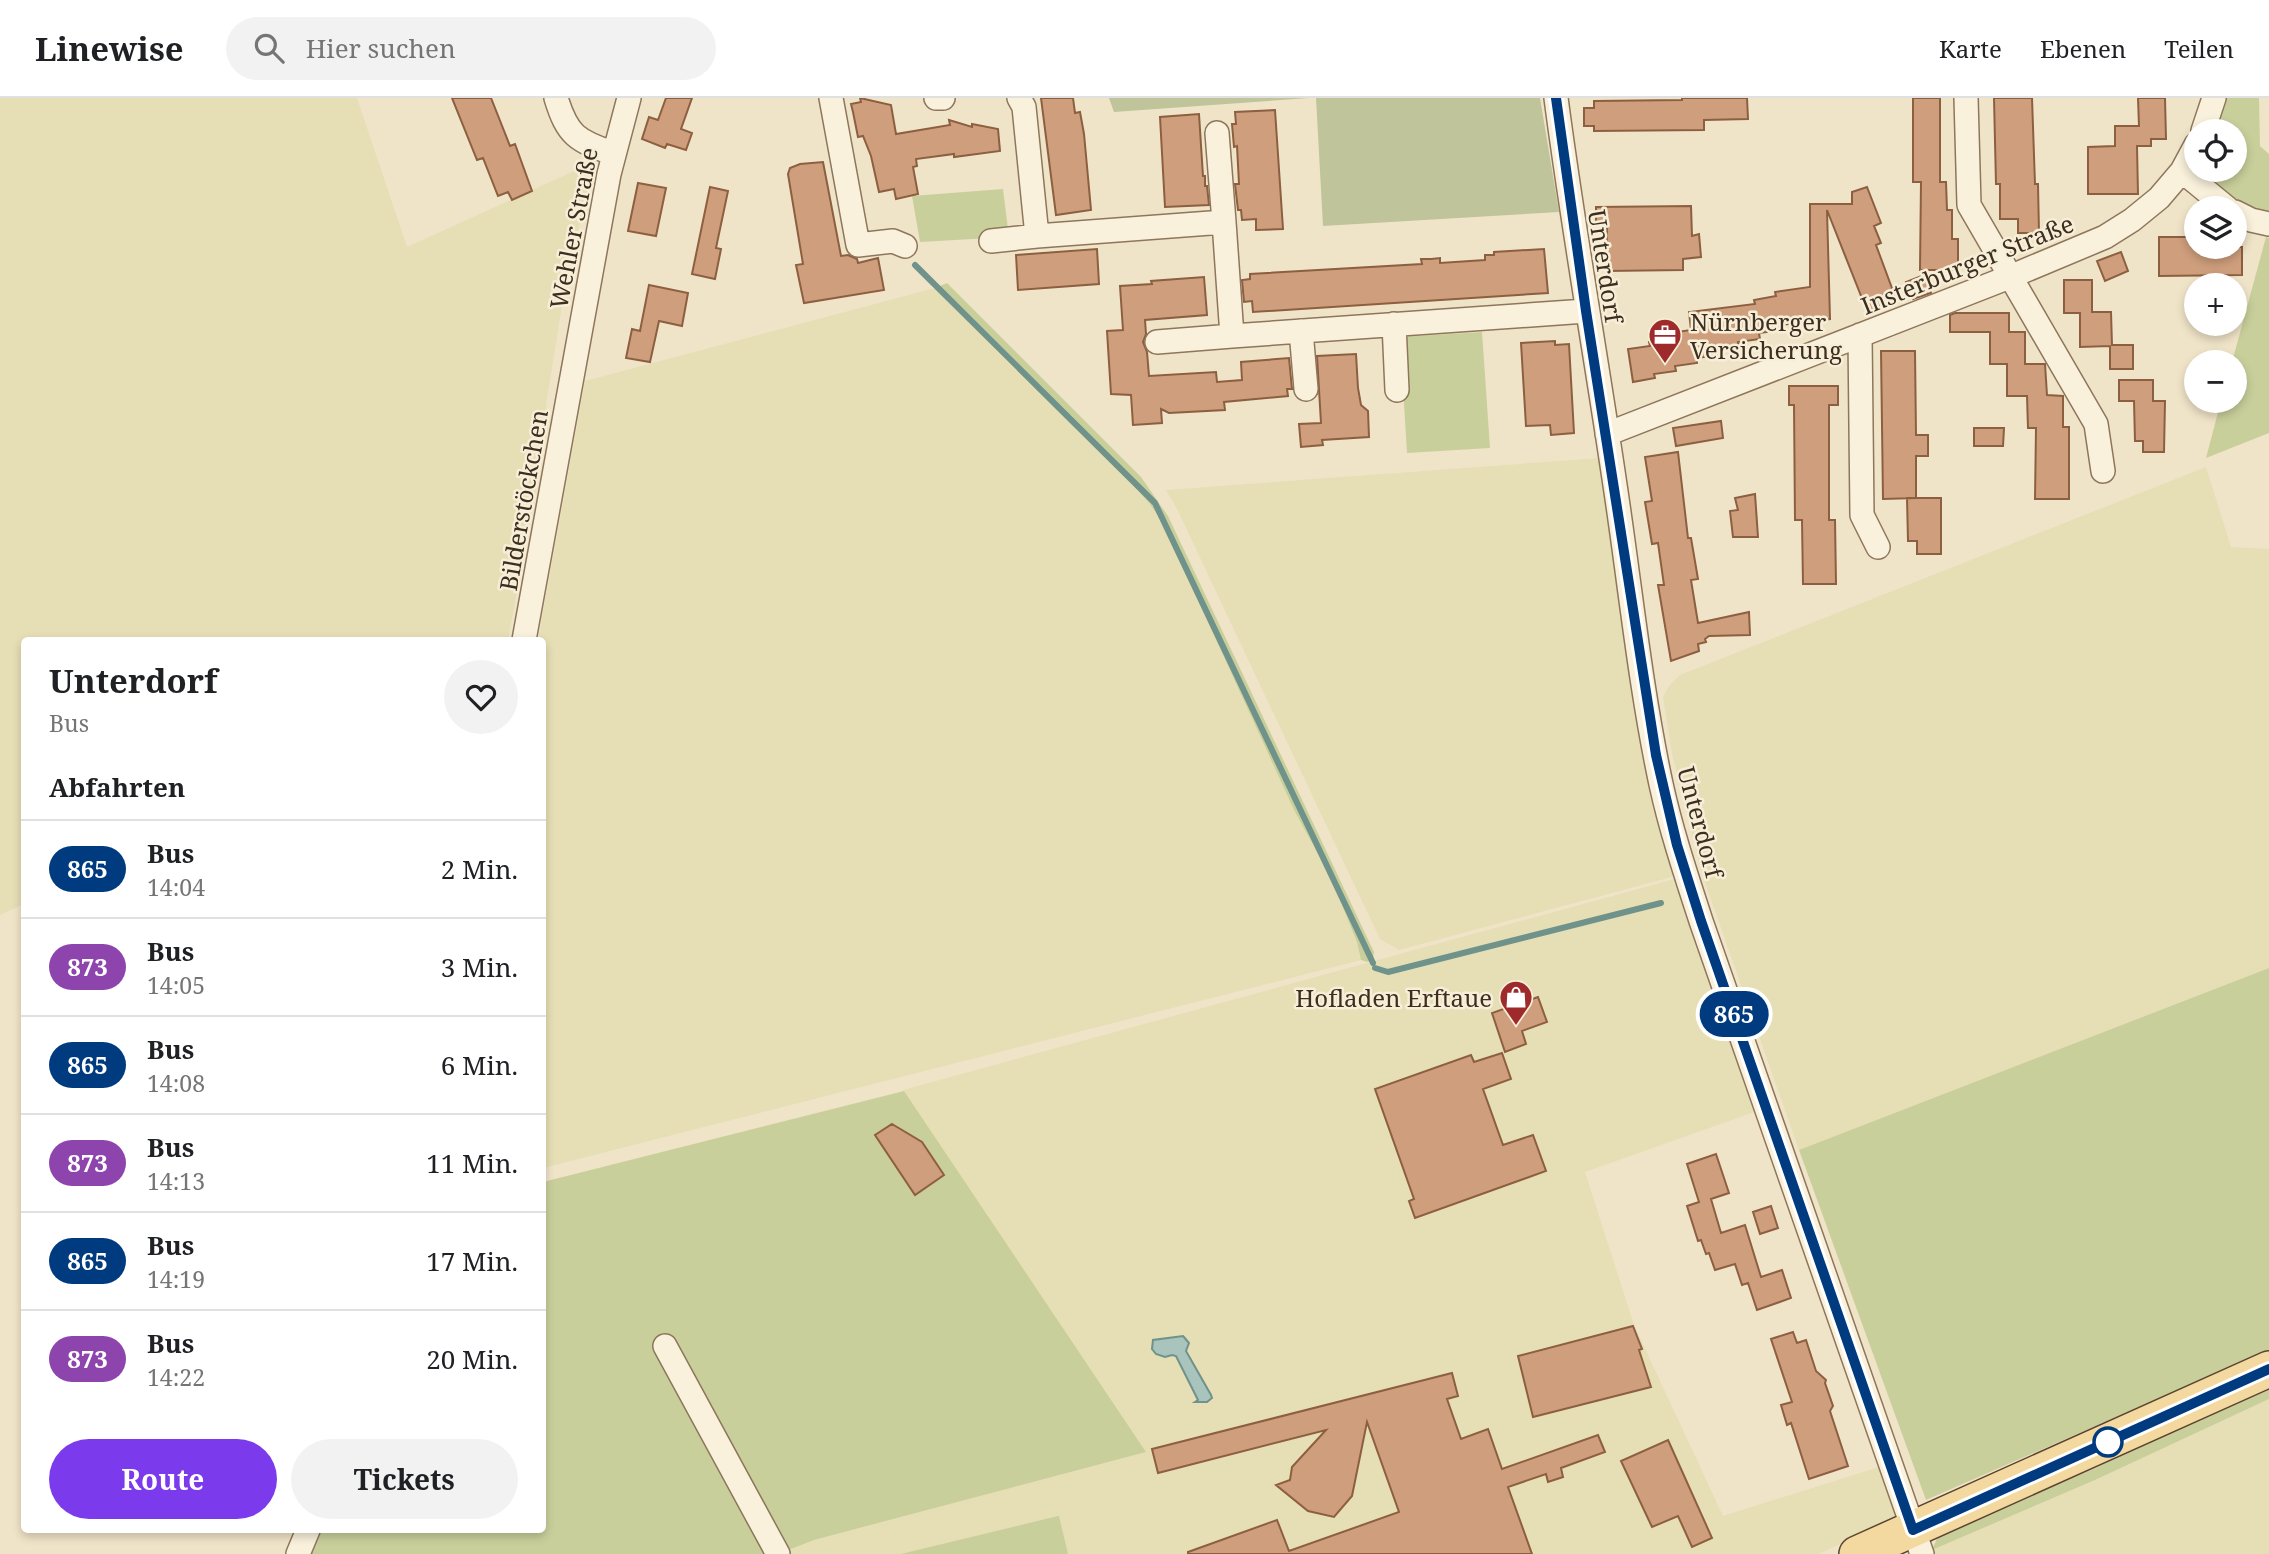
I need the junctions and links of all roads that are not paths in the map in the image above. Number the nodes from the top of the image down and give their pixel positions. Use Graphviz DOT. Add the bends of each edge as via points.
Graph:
graph roads {
  1 [pos="556,98"];
  2 [pos="629,98"];
  3 [pos="831,98"];
  4 [pos="936,98"];
  5 [pos="943,98"];
  6 [pos="1019,98"];
  7 [pos="1556,98"];
  8 [pos="1966,98"];
  9 [pos="2214,98"];
  10 [pos="2207,119"];
  11 [pos="1217,133"];
  12 [pos="614,154"];
  13 [pos="2184,168"];
  14 [pos="2182,172"];
  15 [pos="2212,196"];
  16 [pos="2247,218"];
  17 [pos="1224,222"];
  18 [pos="2269,224"];
  19 [pos="1037,236"];
  20 [pos="991,241"];
  21 [pos="905,246"];
  22 [pos="2012,276"];
  23 [pos="1586,311"];
  24 [pos="1394,324"];
  25 [pos="1301,331"];
  26 [pos="1860,335"];
  27 [pos="1232,336"];
  28 [pos="1157,342"];
  29 [pos="573,370"];
  30 [pos="1306,389"];
  31 [pos="1397,390"];
  32 [pos="1607,434"];
  33 [pos="2103,471"];
  34 [pos="1878,547"];
  35 [pos="525,637"];
  36 [pos="664,1346"];
  37 [pos="2269,1369"];
  38 [pos="307,1533"];
  39 [pos="1918,1542"];
  40 [pos="298,1554"];
  41 [pos="778,1554"];
  42 [pos="1857,1554"];
  1 -- 12 [label="street" via="573,134"];
  2 -- 12 [label="street, Wehler Straße"];
  3 -- 21 [label="street" via="858,245 892,241"];
  4 -- 5 [label="street"];
  6 -- 19 [label="street" via="1024,107"];
  7 -- 23 [label="street, Unterdorf"];
  8 -- 22 [label="street" via="1969,205"];
  9 -- 10 [label="street"];
  11 -- 17 [label="street"];
  12 -- 29 [label="street, Wehler Straße"];
  13 -- 14 [label="street, Insterburger Straße"];
  14 -- 15 [label="street"];
  14 -- 22 [label="street, Insterburger Straße" via="2159,198 2123,226"];
  16 -- 18 [label="street"];
  17 -- 19 [label="street"];
  17 -- 27 [label="street"];
  19 -- 20 [label="street"];
  22 -- 26 [label="street, Insterburger Straße"];
  22 -- 33 [label="street" via="2096,424"];
  23 -- 24 [label="street"];
  23 -- 32 [label="street, Unterdorf"];
  24 -- 25 [label="street"];
  24 -- 31 [label="street"];
  25 -- 27 [label="street"];
  25 -- 30 [label="street"];
  26 -- 32 [label="street, Insterburger Straße"];
  26 -- 34 [label="street" via="1862,514"];
  27 -- 28 [label="street"];
  29 -- 35 [label="street, Bilderstöckchen"];
  32 -- 39 [label="street, Unterdorf" via="1656,755 1677,845"];
  36 -- 41 [label="street"];
  37 -- 39 [label="main road"];
  38 -- 40 [label="street"];
  39 -- 42 [label="main road"];
}
